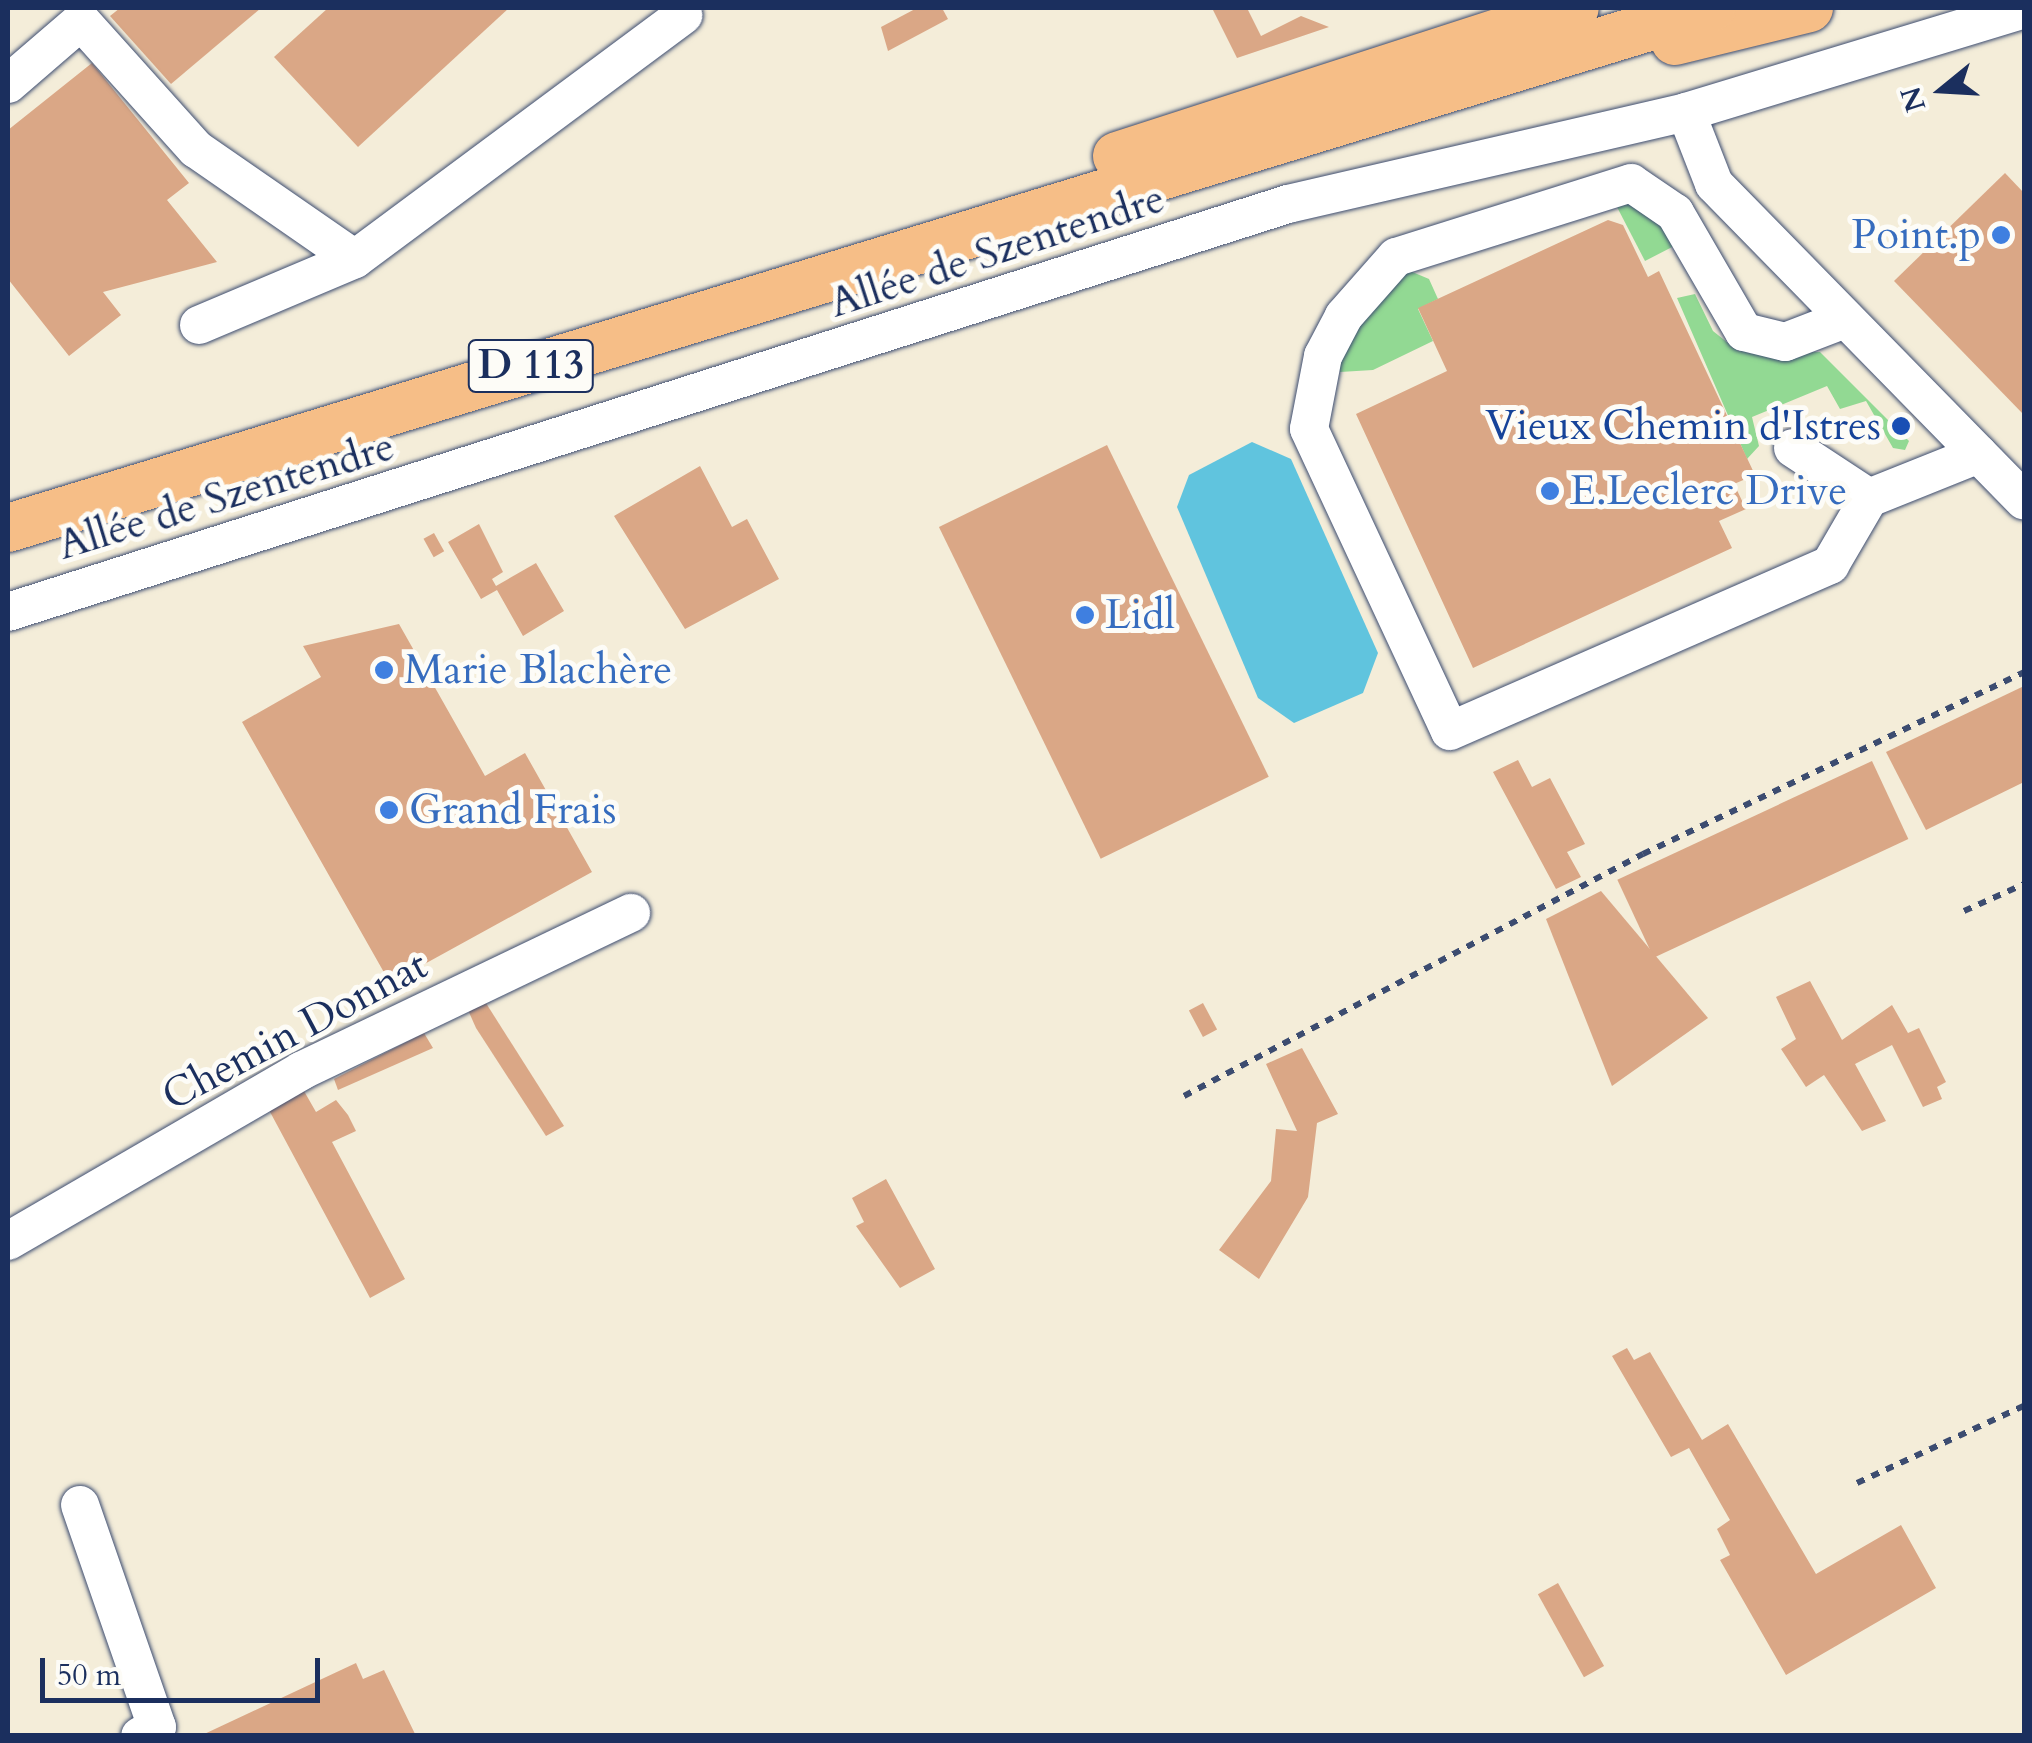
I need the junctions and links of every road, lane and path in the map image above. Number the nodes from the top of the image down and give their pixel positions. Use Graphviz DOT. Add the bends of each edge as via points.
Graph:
graph roads {
  1 [pos="1575,8"];
  2 [pos="1711,8"];
  3 [pos="1809,8"];
  4 [pos="2024,9"];
  5 [pos="683,15"];
  6 [pos="8,84"];
  7 [pos="1443,94"];
  8 [pos="1686,112"];
  9 [pos="985,227"];
  10 [pos="355,259"];
  11 [pos="1845,318"];
  12 [pos="198,325"];
  13 [pos="1794,448"];
  14 [pos="1979,454"];
  15 [pos="1869,498"];
  16 [pos="2024,501"];
  17 [pos="8,528"];
  18 [pos="8,612"];
  19 [pos="2024,672"];
  20 [pos="2024,884"];
  21 [pos="1964,912"];
  22 [pos="630,913"];
  23 [pos="1184,1096"];
  24 [pos="8,1241"];
  25 [pos="2024,1406"];
  26 [pos="1858,1483"];
  27 [pos="80,1504"];
  28 [pos="140,1736"];
  1 -- 9 [label="main road, D 113" via="1114,156"];
  2 -- 7 [label="main road, D 113"];
  3 -- 7 [label="main road"];
  4 -- 8 [label="street, Allée de Szentendre"];
  5 -- 10 [label="street"];
  6 -- 10 [label="street" via="81,21 196,148"];
  7 -- 9 [label="main road, D 113"];
  8 -- 11 [label="street" via="1714,184"];
  8 -- 18 [label="street, Allée de Szentendre" via="1288,204"];
  9 -- 17 [label="main road, D 113"];
  10 -- 12 [label="street"];
  11 -- 14 [label="street"];
  11 -- 15 [label="street" via="1784,342 1744,332 1674,213 1631,183 1396,257 1344,316 1323,356 1309,430 1450,731 1830,565"];
  13 -- 15 [label="street"];
  14 -- 15 [label="street"];
  14 -- 16 [label="street"];
  19 -- 23 [label="path" via="1626,863"];
  20 -- 21 [label="path"];
  22 -- 24 [label="street, Chemin Donnat" via="301,1072"];
  25 -- 26 [label="path"];
  27 -- 28 [label="street" via="157,1726"];
}
